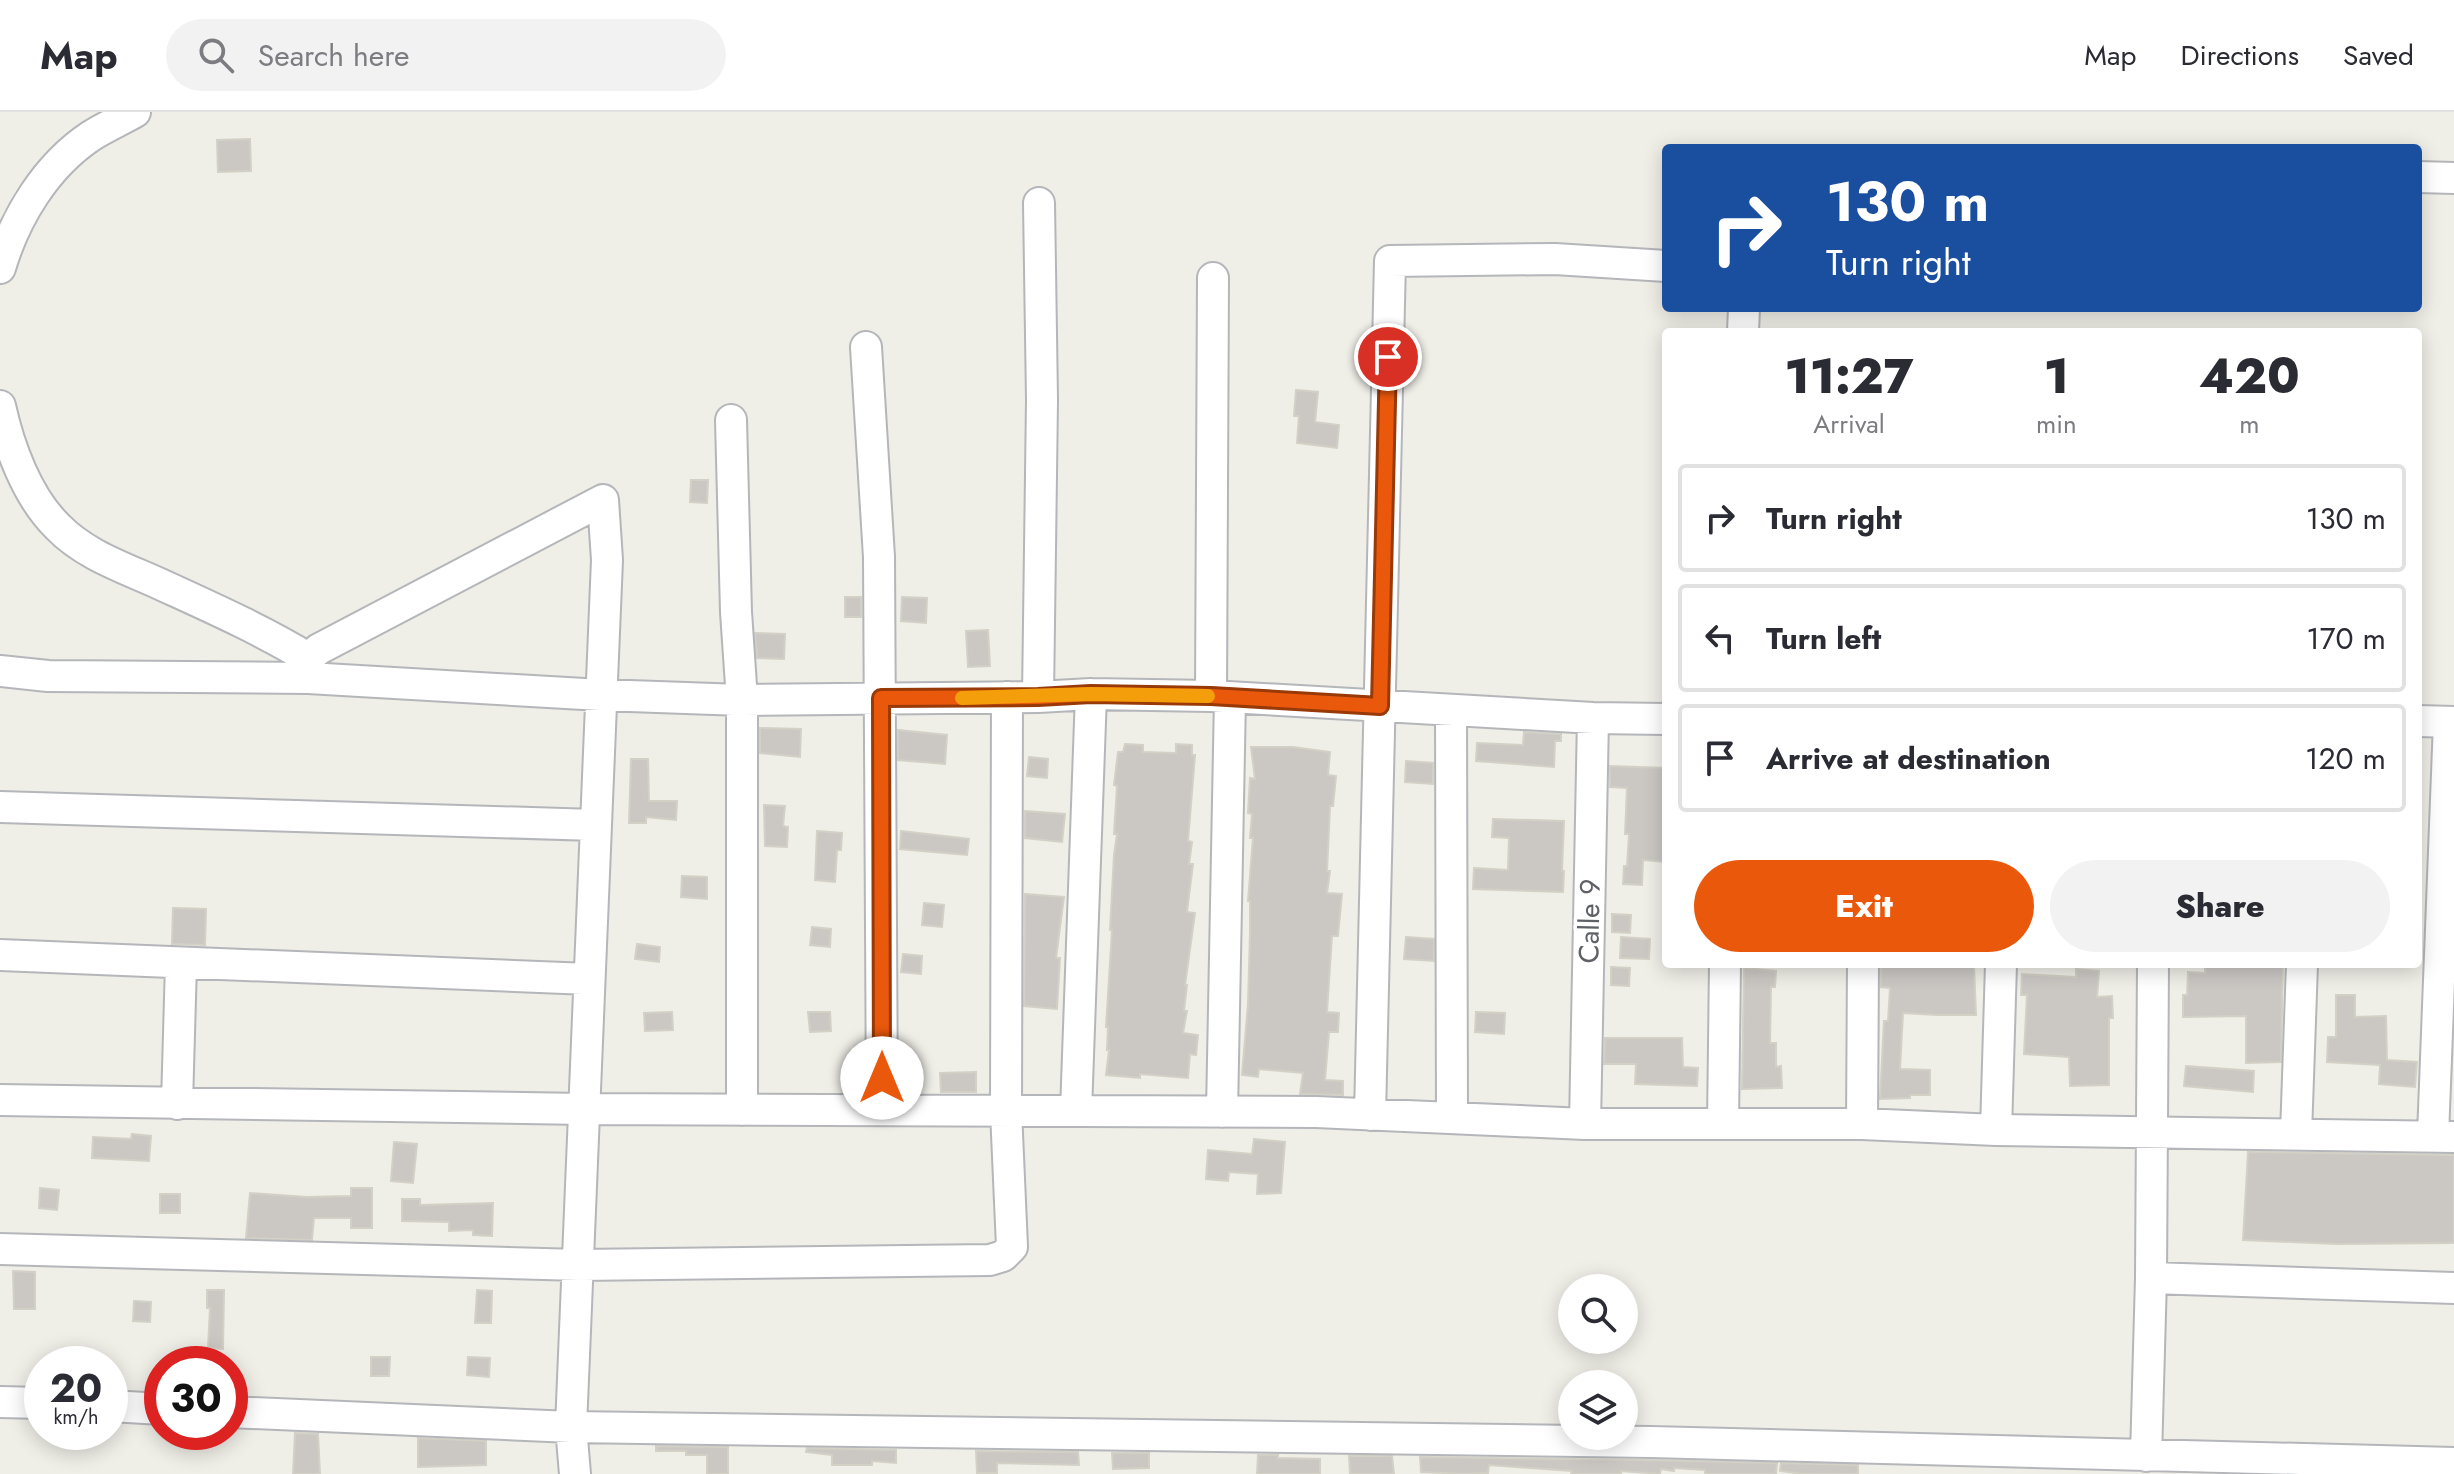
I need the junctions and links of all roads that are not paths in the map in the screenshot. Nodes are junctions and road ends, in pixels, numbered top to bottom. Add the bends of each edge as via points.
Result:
1 (135, 112) edge
2 (2422, 177) edge
3 (2454, 178) edge
4 (1039, 203) dead end
5 (1662, 266) edge
6 (0, 268) edge
7 (1213, 278) dead end
8 (866, 347) dead end
9 (0, 406) edge
10 (731, 420) dead end
11 (308, 668) junction
12 (0, 671) edge
13 (1091, 694) junction
14 (601, 695) junction
15 (1007, 697) junction
16 (1038, 697) junction
17 (1220, 697) junction
18 (881, 698) junction
19 (742, 700) junction
20 (1380, 706) junction
21 (1451, 710) junction
22 (1593, 718) junction
23 (1662, 719) edge
24 (2422, 721) edge
25 (2452, 722) edge
26 (0, 807) edge
27 (595, 825) junction
28 (0, 955) edge
29 (181, 963) junction
30 (1725, 968) edge
31 (1863, 968) edge
32 (2001, 968) edge
33 (2153, 968) edge
34 (2302, 968) edge
35 (589, 979) junction
36 (0, 1100) edge
37 (177, 1104) junction
38 (584, 1109) junction
39 (742, 1110) junction
40 (882, 1110) junction
41 (1006, 1111) junction
42 (1076, 1111) junction
43 (1222, 1112) junction
44 (1370, 1115) junction
45 (1452, 1117) junction
46 (1585, 1124) junction
47 (1723, 1124) junction
48 (1862, 1124) junction
49 (1996, 1130) junction
50 (2151, 1132) junction
51 (2296, 1134) junction
52 (2443, 1136) edge
53 (0, 1249) edge
54 (579, 1265) junction
55 (2151, 1278) junction
56 (2454, 1288) edge
57 (0, 1402) edge
58 (24, 1403) edge
59 (248, 1413) edge
60 (571, 1427) junction
61 (2146, 1456) junction
62 (2454, 1463) edge
63 (575, 1474) edge

1 - 6 street via 91,136 49,175 18,223
2 - 3 street
4 - 16 street
5 - 20 street via 1555,259 1390,261
7 - 17 street
8 - 18 street via 879,557
9 - 11 street via 31,490 69,538 264,632
10 - 19 street
11 - 12 street via 48,676
11 - 14 street
11 - 14 street via 346,635 603,500 607,560
13 - 16 street
13 - 17 street
13 - 42 street
14 - 19 street
14 - 27 street
15 - 16 street
15 - 18 street
15 - 41 street
17 - 20 street
17 - 43 street
18 - 19 street
18 - 40 street
19 - 39 street
20 - 21 street
20 - 44 street
21 - 22 street
21 - 45 street
22 - 23 street
22 - 46 street, Calle 9
24 - 25 street
25 - 52 street
26 - 27 street
27 - 35 street
28 - 29 street
29 - 35 street
29 - 37 street
30 - 47 street
31 - 48 street
32 - 49 street
33 - 50 street
34 - 51 street
35 - 38 street
36 - 37 street
37 - 38 street
38 - 39 street
38 - 54 street
39 - 40 street
40 - 41 street
41 - 42 street
41 - 54 street via 1012,1247 997,1259
42 - 43 street
43 - 44 street
44 - 45 street
45 - 46 street
46 - 47 street
47 - 48 street
48 - 49 street
49 - 50 street
50 - 51 street
50 - 55 street
51 - 52 street
53 - 54 street
54 - 60 street
55 - 56 street
55 - 61 street
57 - 58 street
59 - 60 street
60 - 61 street via 1651,1442
60 - 63 street
61 - 62 street

